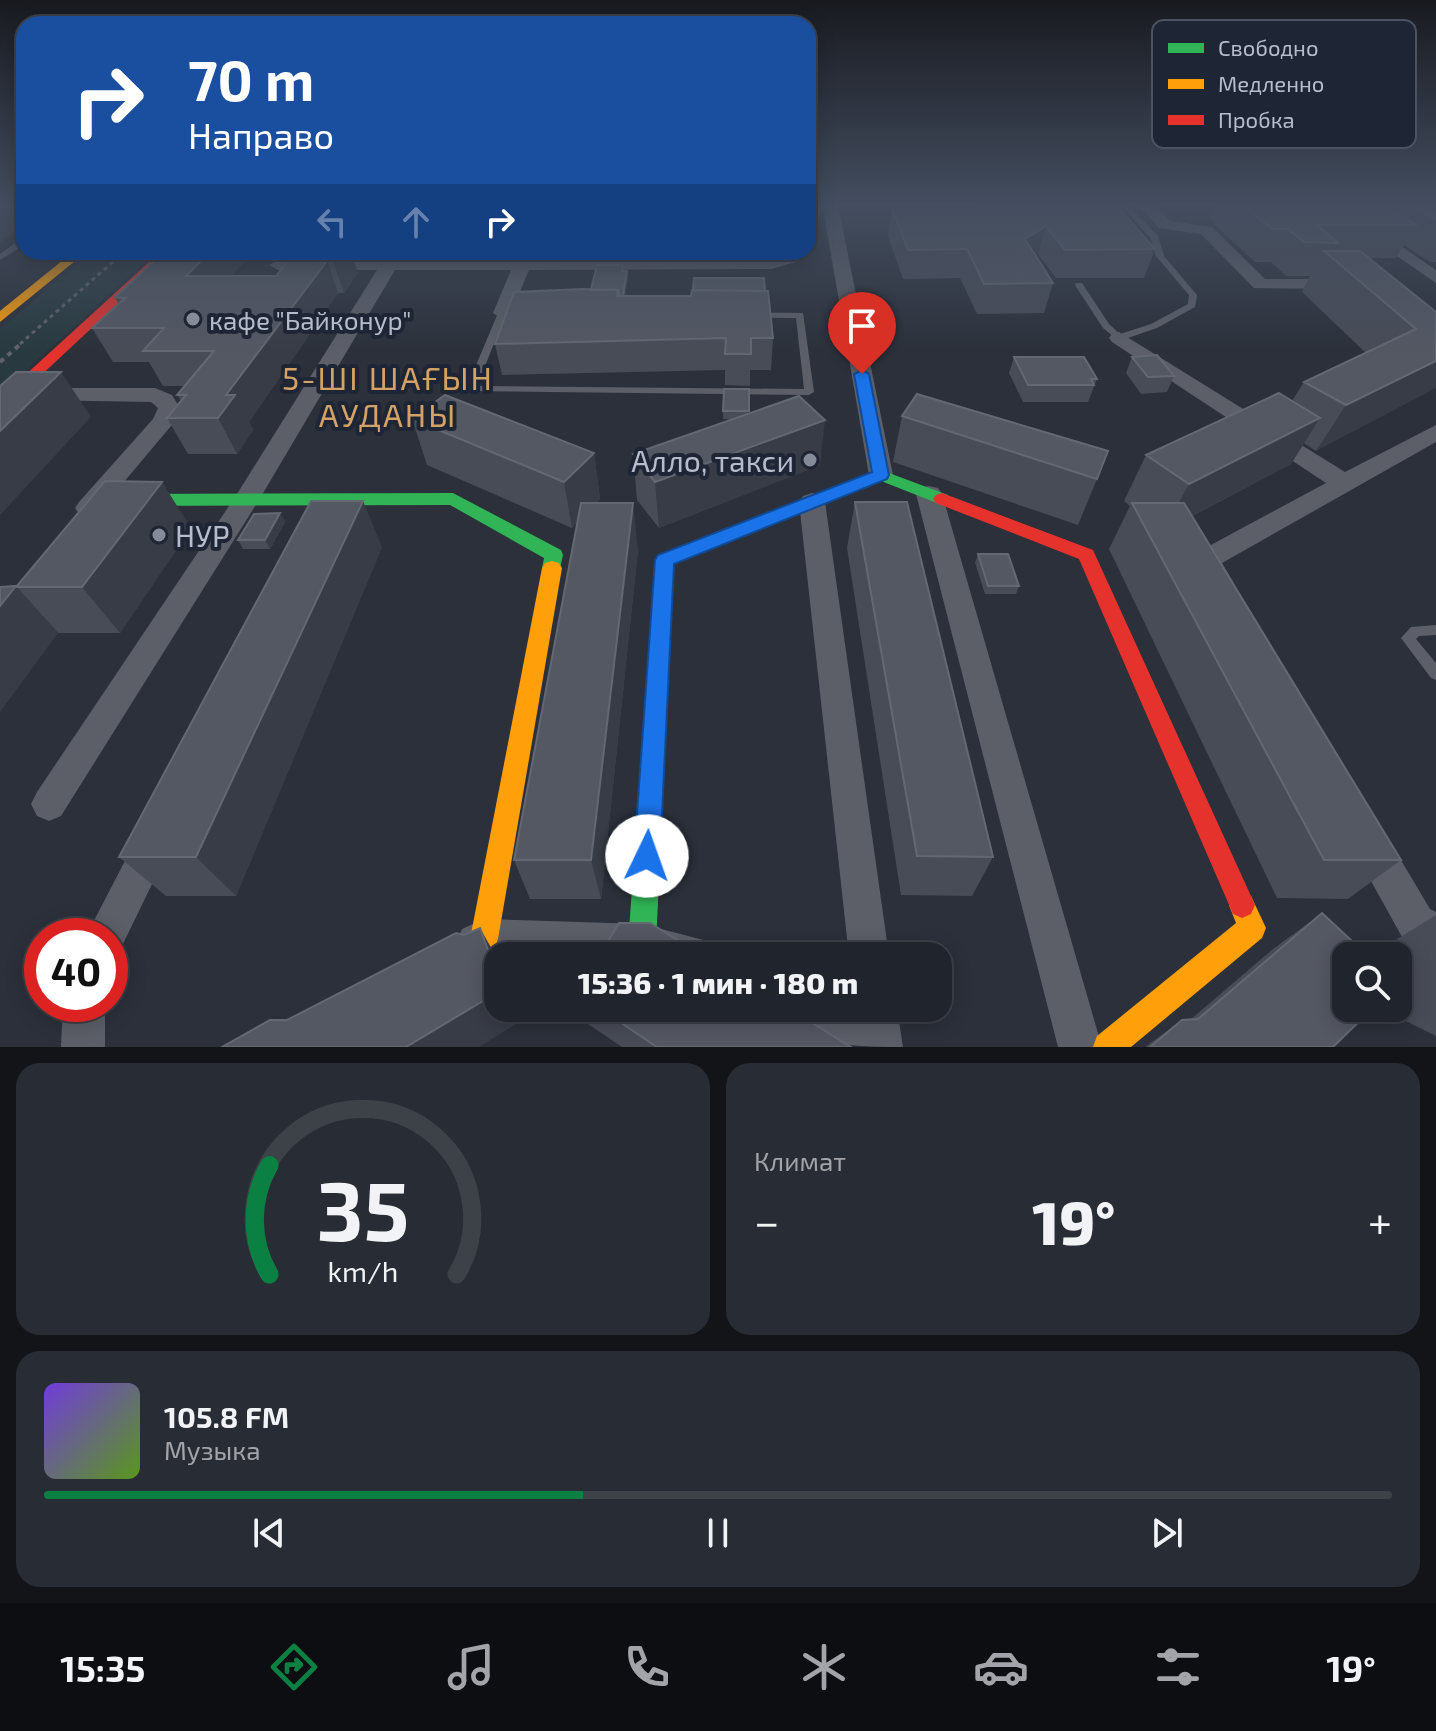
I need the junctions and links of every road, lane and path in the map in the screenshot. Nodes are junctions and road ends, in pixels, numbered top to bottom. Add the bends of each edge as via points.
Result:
1 (839, 255) edge
2 (1160, 255) edge
3 (1231, 255) edge
4 (1403, 255) edge
5 (70, 260) edge
6 (115, 260) edge
7 (158, 260) edge
8 (356, 260) edge
9 (393, 260) edge
10 (524, 260) edge
11 (693, 260) edge
12 (784, 260) edge
13 (279, 264) edge
14 (1436, 280) edge
15 (1415, 281) dead end
16 (1354, 284) edge
17 (1079, 285) dead end
18 (502, 313) junction
19 (0, 318) edge
20 (1119, 338) junction
21 (0, 362) edge
22 (6, 401) edge
23 (1436, 432) edge
24 (881, 475) junction
25 (1344, 483) junction
26 (929, 494) junction
27 (95, 500) junction
28 (246, 500) junction
29 (812, 502) junction
30 (77, 522) edge
31 (1230, 600) edge
32 (1436, 630) edge
33 (1436, 674) edge
34 (49, 804) dead end
35 (171, 809) edge
36 (1354, 815) edge
37 (115, 918) edge
38 (1436, 932) edge
39 (484, 939) junction
40 (579, 942) edge
41 (642, 942) edge
42 (867, 942) edge
43 (443, 961) edge
44 (84, 1022) edge
45 (818, 1022) edge
46 (878, 1022) edge
47 (83, 1047) edge
48 (864, 1047) edge
49 (881, 1047) edge
50 (1080, 1047) edge
51 (1108, 1047) edge

1 - 24 street
2 - 20 lane via 1193,295 1192,305
3 - 16 street via 1260,284
4 - 14 street
5 - 19 street
6 - 21 path
7 - 22 street
8 - 13 street
9 - 28 street
10 - 18 street
11 - 12 street
14 - 15 street
17 - 20 lane
18 - 18 lane via 800,315 809,392 471,389
20 - 25 street
22 - 27 street via 140,394 164,400 169,408 163,421
23 - 25 street
24 - 26 street
24 - 29 street
25 - 31 street via 1206,560
26 - 50 street
26 - 51 street via 1086,555 1252,928
27 - 28 street
27 - 30 street
28 - 34 street
28 - 39 street via 323,514 453,499 554,555
29 - 41 street via 665,560
29 - 42 street
32 - 33 lane via 1416,631 1408,638
35 - 37 street
36 - 38 street via 1416,923
39 - 40 street
39 - 43 street
44 - 47 street
45 - 48 street
46 - 49 street

